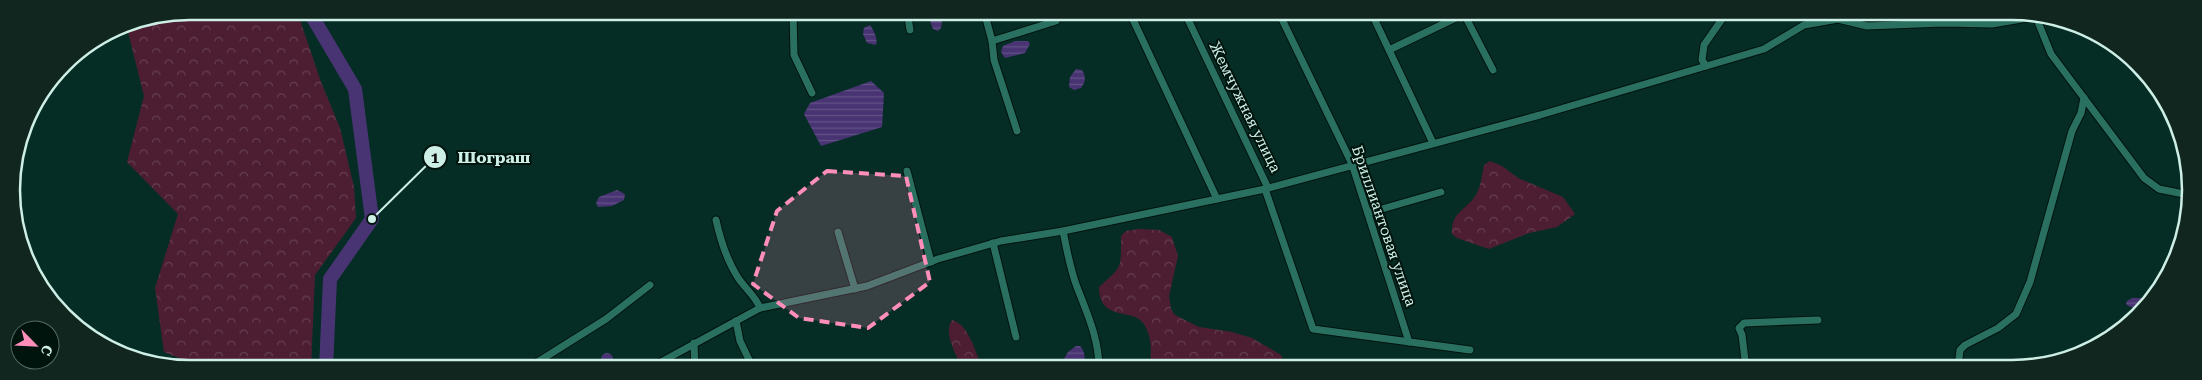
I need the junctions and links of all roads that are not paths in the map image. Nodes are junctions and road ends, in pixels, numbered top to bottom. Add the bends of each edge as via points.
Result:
1 (793, 20) edge
2 (908, 20) edge
3 (986, 20) edge
4 (1133, 20) edge
5 (1188, 20) edge
6 (1282, 20) edge
7 (1375, 20) edge
8 (1450, 20) edge
9 (1468, 20) edge
10 (1721, 20) edge
11 (1833, 20) edge
12 (1842, 20) edge
13 (1967, 20) edge
14 (2015, 20) edge
15 (1056, 21) dead end
16 (2040, 22) edge
17 (1968, 23) junction
18 (910, 30) dead end
19 (992, 41) junction
20 (1390, 50) junction
21 (1706, 66) junction
22 (1493, 70) dead end
23 (812, 93) dead end
24 (2084, 98) junction
25 (1017, 131) dead end
26 (1433, 143) junction
27 (1352, 164) junction
28 (906, 171) dead end
29 (1267, 189) junction
30 (1440, 192) dead end
31 (2182, 194) edge
32 (1217, 199) junction
33 (1368, 213) junction
34 (716, 220) dead end
35 (1063, 231) junction
36 (838, 232) dead end
37 (993, 243) junction
38 (930, 262) junction
39 (650, 285) dead end
40 (855, 289) junction
41 (760, 308) junction
42 (1818, 320) dead end
43 (736, 321) junction
44 (1016, 336) dead end
45 (1409, 342) junction
46 (694, 343) junction
47 (1470, 350) dead end
48 (541, 360) edge
49 (664, 360) edge
50 (695, 360) edge
51 (749, 360) edge
52 (1098, 360) edge
53 (1745, 360) edge
54 (1959, 360) edge

1 - 23 street via 794,55
2 - 18 street
3 - 19 street
4 - 32 street
5 - 29 street, Жемчужная улица
6 - 27 street, Бриллиантовая улица
7 - 20 street
8 - 20 street
9 - 22 street
10 - 21 street via 1704,45 1702,60
11 - 21 street via 1804,26 1764,49
12 - 17 street via 1867,26
13 - 17 street
14 - 17 street via 1992,24
15 - 19 street
16 - 24 street via 2051,54
19 - 25 street via 994,60
20 - 26 street
21 - 26 street
24 - 31 street via 2144,178 2159,189
24 - 54 street via 2030,282 2016,314 1998,328 1965,345 1960,350
26 - 27 street
27 - 29 street
27 - 33 street, Бриллиантовая улица
28 - 38 street
29 - 32 street
29 - 45 street, Жемчужная улица via 1313,329
30 - 33 street
32 - 35 street
33 - 45 street, Бриллиантовая улица
34 - 41 street via 736,275 753,294
35 - 37 street
35 - 52 street via 1071,268 1088,311
36 - 40 street
37 - 38 street
37 - 44 street
38 - 40 street
39 - 48 street via 606,319
40 - 41 street
41 - 43 street
42 - 53 street via 1744,323 1739,328
43 - 46 street
43 - 51 street via 740,341
45 - 47 street, Жемчужная улица
46 - 49 street
46 - 50 street

